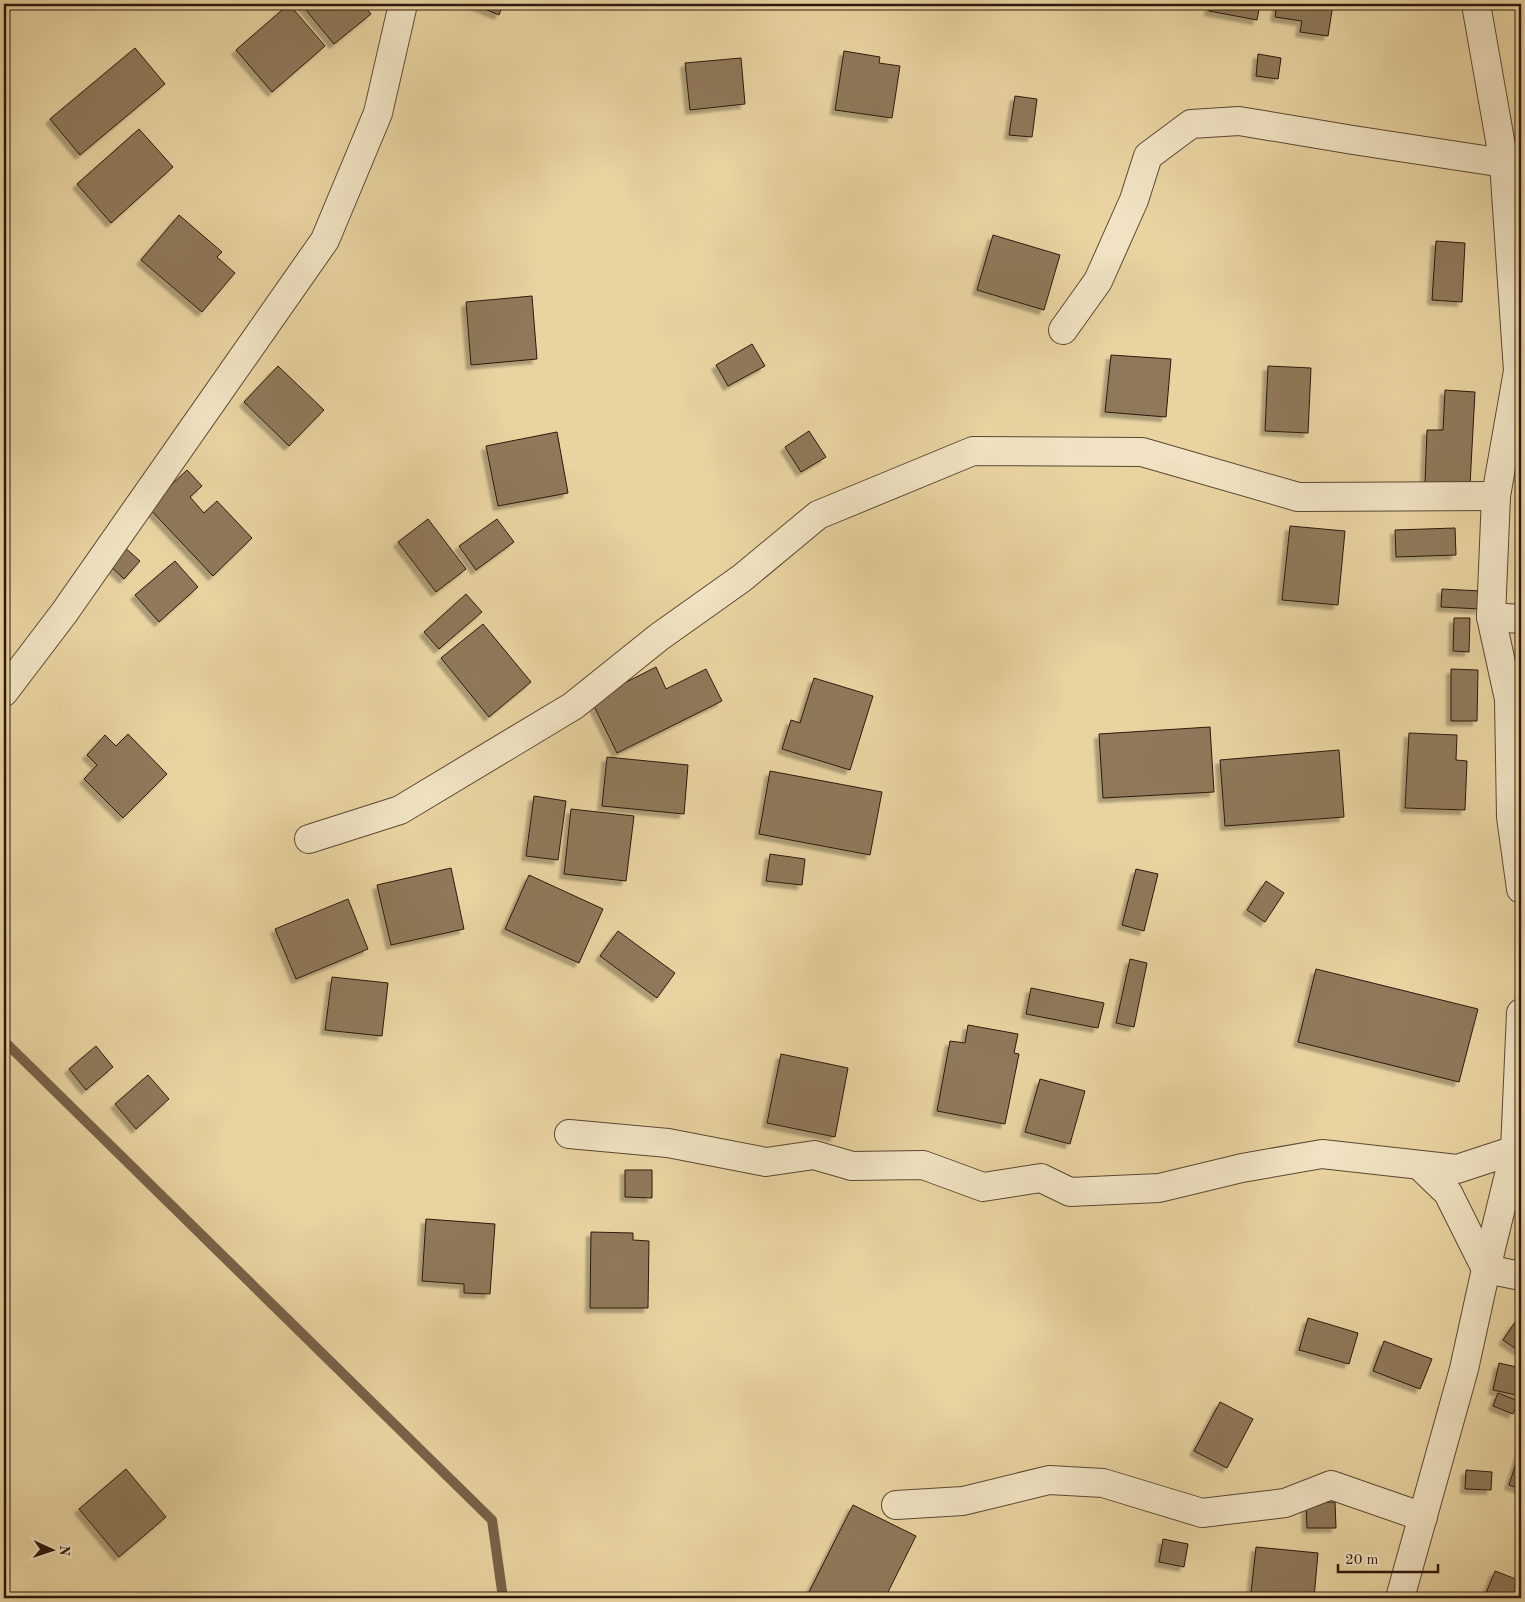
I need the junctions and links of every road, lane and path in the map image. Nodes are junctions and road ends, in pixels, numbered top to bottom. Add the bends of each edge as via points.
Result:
1 (403, 4) edge
2 (1476, 4) edge
3 (1504, 163) junction
4 (1063, 330) dead end
5 (1496, 496) junction
6 (1492, 617) junction
7 (1521, 619) edge
8 (4, 692) edge
9 (309, 839) dead end
10 (1521, 885) edge
11 (1521, 889) edge
12 (1521, 1013) edge
13 (1519, 1091) edge
14 (569, 1134) dead end
15 (1515, 1150) junction
16 (1418, 1165) junction
17 (1486, 1270) junction
18 (1521, 1276) edge
19 (896, 1505) dead end
20 (1423, 1517) junction
21 (1400, 1598) edge

1 - 8 street via 378,112 325,240 64,613
2 - 3 street
3 - 4 street via 1239,121 1191,124 1148,156 1134,200 1098,280
3 - 5 street via 1518,371
5 - 6 street
5 - 9 street via 1298,497 1142,452 973,451 818,515 742,578 660,637 574,706 400,810
6 - 7 street
6 - 10 street via 1509,699 1512,817
10 - 11 street
12 - 13 street
13 - 15 street
14 - 16 street via 668,1143 766,1162 814,1155 852,1166 923,1166 983,1187 1041,1178 1070,1192 1159,1188 1242,1168 1322,1154
15 - 16 street via 1456,1169
15 - 17 street
16 - 17 street via 1448,1193
17 - 18 street
17 - 20 street via 1464,1369
19 - 20 street via 962,1501 1049,1480 1103,1483 1202,1514 1285,1503 1331,1485
20 - 21 street

